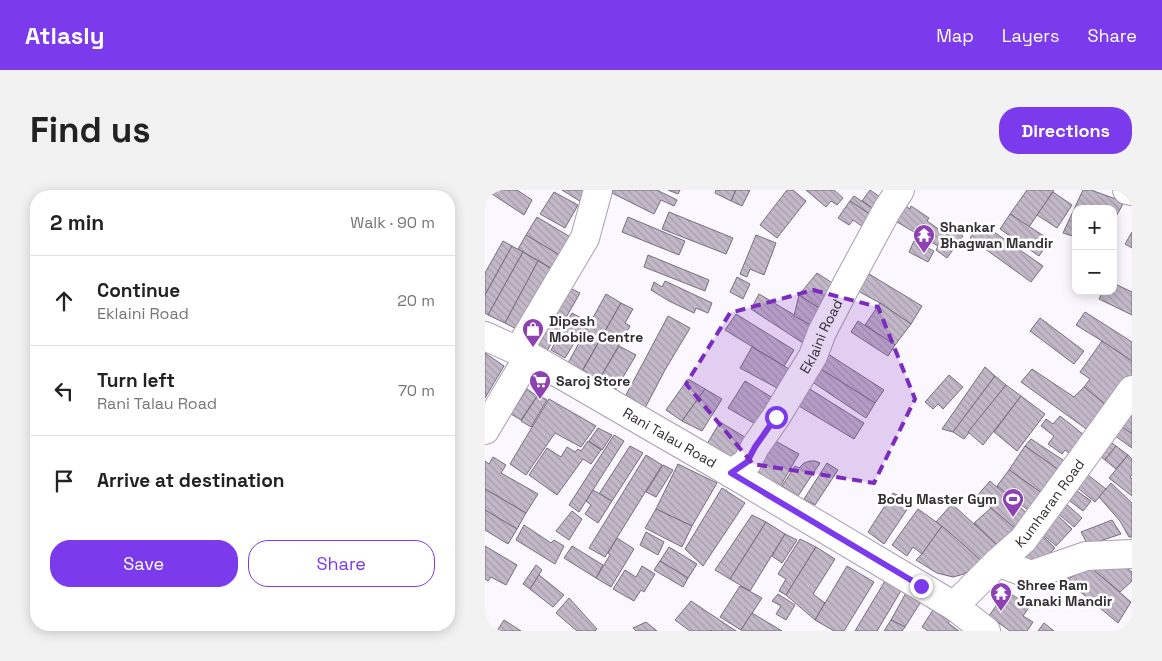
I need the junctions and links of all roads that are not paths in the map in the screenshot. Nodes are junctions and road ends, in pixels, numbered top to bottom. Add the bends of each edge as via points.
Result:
1 (599, 190) edge
2 (900, 190) edge
3 (1127, 190) edge
4 (1132, 191) edge
5 (485, 336) edge
6 (524, 354) junction
7 (1132, 390) edge
8 (485, 430) edge
9 (731, 473) junction
10 (1132, 554) edge
11 (998, 562) junction
12 (954, 606) junction
13 (985, 631) edge

1 - 6 street via 585,238
2 - 9 street, Eklaini Road via 843,291 813,356 747,462
3 - 4 street
5 - 6 street, Rani Talau Road
6 - 8 street
6 - 9 street, Rani Talau Road
7 - 11 street, Kumharan Road via 1023,540
9 - 12 street, Rani Talau Road
10 - 11 street via 1086,556 1031,575
11 - 12 street, Kumharan Road
12 - 13 street, Rani Talau Road

